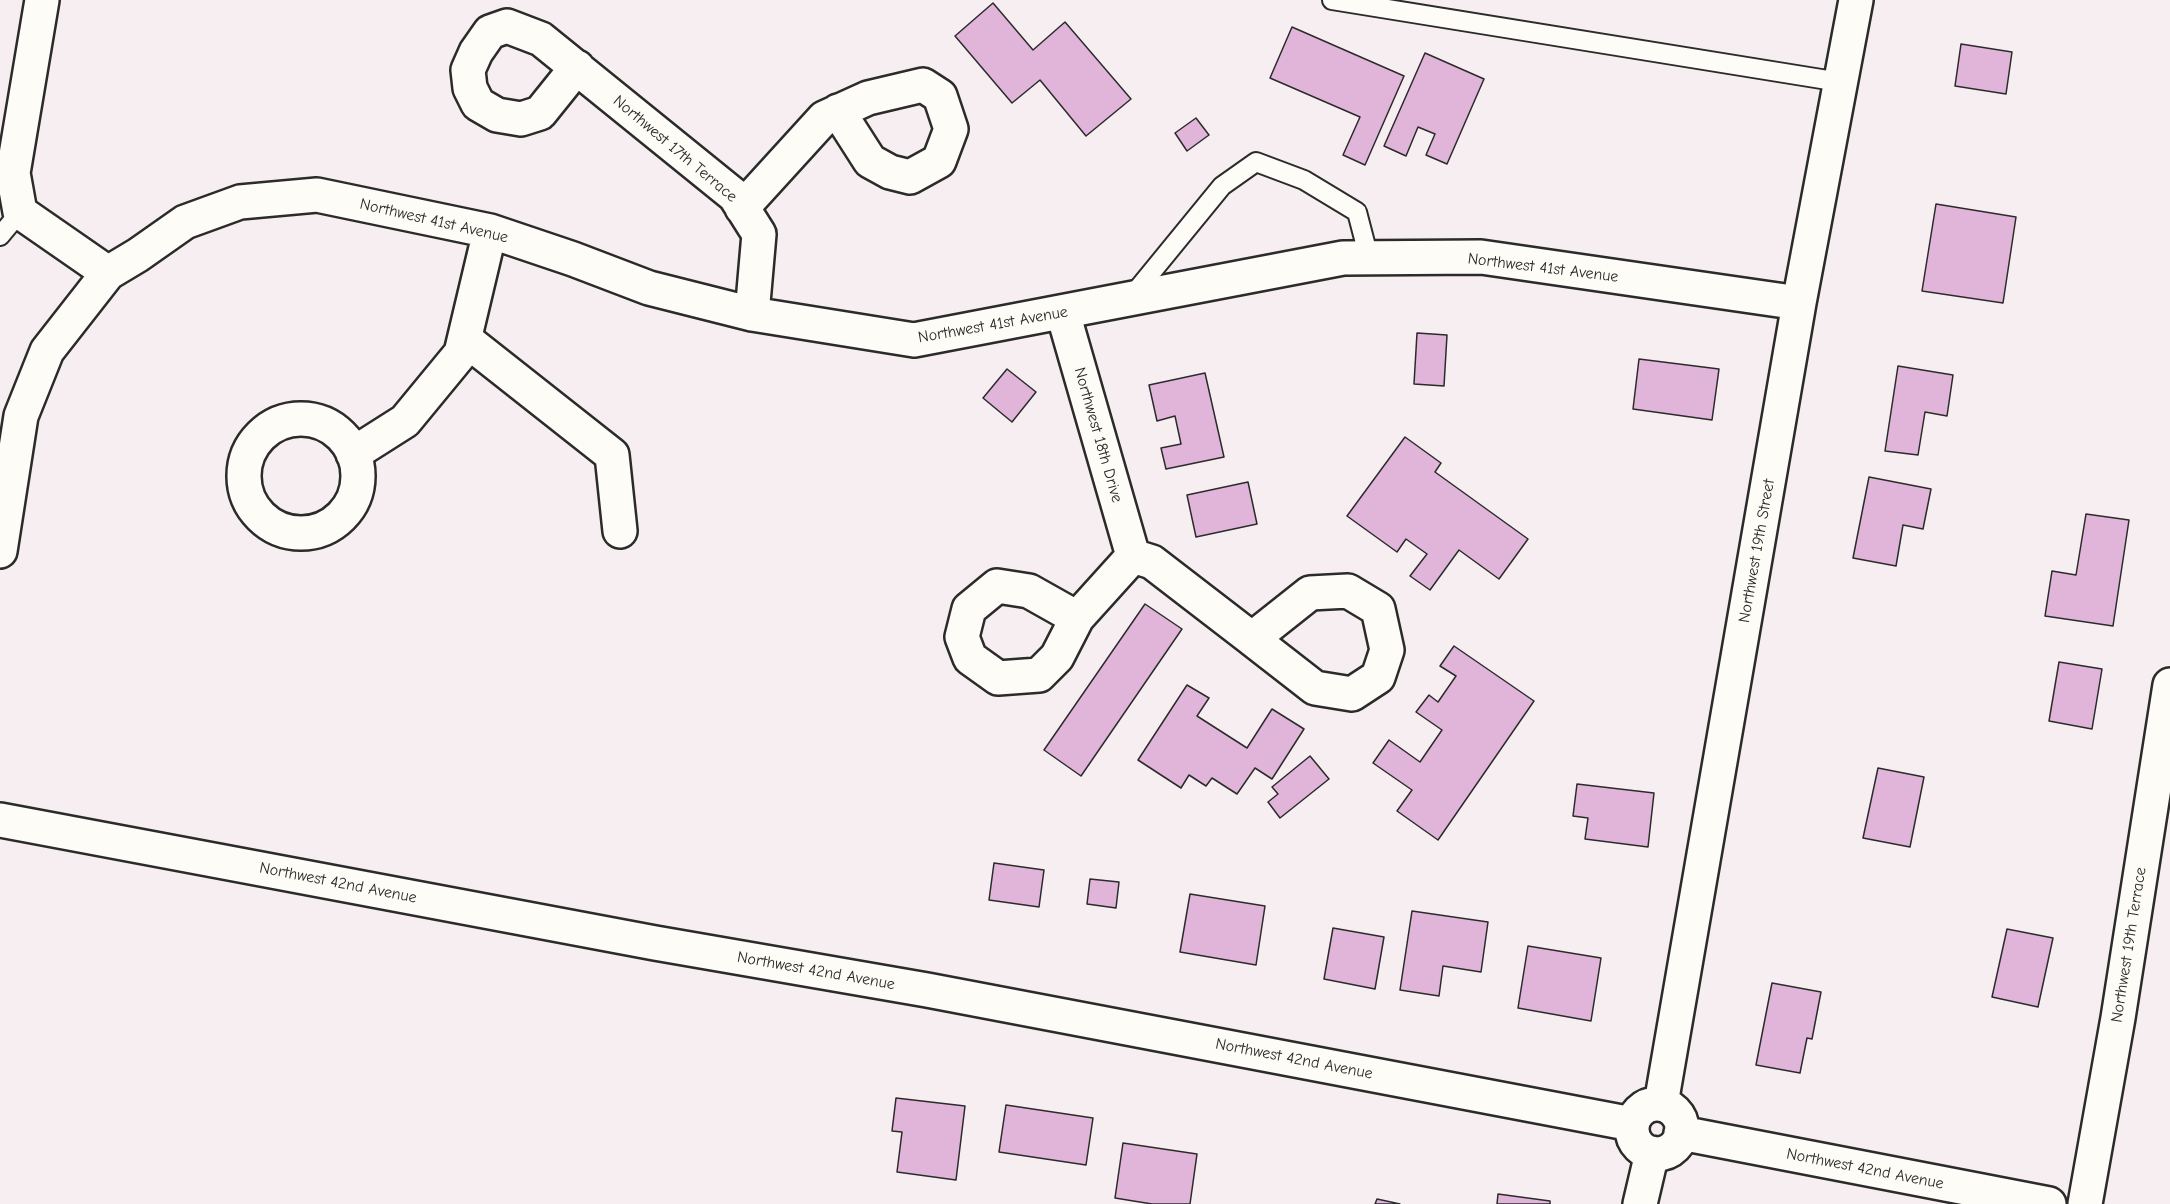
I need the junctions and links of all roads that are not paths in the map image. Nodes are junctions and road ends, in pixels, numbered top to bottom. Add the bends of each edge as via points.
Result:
1 (42, 0) edge
2 (1332, 0) edge
3 (1856, 0) edge
4 (577, 67) dead end
5 (1840, 82) junction
6 (838, 111) dead end
7 (742, 208) junction
8 (10, 224) edge
9 (490, 231) junction
10 (1369, 258) junction
11 (108, 273) junction
12 (1129, 300) junction
13 (1799, 303) junction
14 (1063, 313) junction
15 (752, 314) junction
16 (465, 339) junction
17 (353, 454) dead end
18 (620, 531) dead end
19 (0, 551) edge
20 (1134, 556) junction
21 (1077, 618) dead end
22 (1252, 639) dead end
23 (2170, 685) edge
24 (0, 820) edge
25 (1661, 1104) junction
26 (1632, 1124) junction
27 (1681, 1133) junction
28 (1652, 1153) junction
29 (1640, 1204) edge
30 (2049, 1204) edge
31 (2085, 1204) edge

1 - 8 street via 13,173
2 - 5 lane
3 - 5 street, Northwest 19th Street
4 - 7 street, Northwest 17th Terrace via 735,196
5 - 13 street, Northwest 19th Street
6 - 7 street via 824,118
7 - 15 street, Northwest 17th Terrace via 759,234
8 - 11 street
9 - 11 street, Northwest 41st Avenue via 317,195 240,202 184,222
9 - 15 street, Northwest 41st Avenue via 649,288
9 - 16 street
10 - 12 street, Northwest 41st Avenue via 1343,258
10 - 12 lane via 1357,212 1304,180 1256,162 1222,186
10 - 13 street, Northwest 41st Avenue via 1481,257
11 - 19 street via 47,351 21,416
12 - 14 street, Northwest 41st Avenue
13 - 25 street, Northwest 19th Street
14 - 15 street, Northwest 41st Avenue via 914,340
14 - 20 street, Northwest 18th Drive
16 - 17 street via 461,353 405,421
16 - 18 street via 612,455
20 - 21 street
20 - 22 street via 1152,562
23 - 31 street, Northwest 19th Terrace
24 - 26 street, Northwest 42nd Avenue via 655,943 951,994
25 - 26 street via 1642,1108
25 - 27 street via 1678,1115
26 - 28 street via 1636,1143
27 - 28 street via 1671,1150
27 - 30 street, Northwest 42nd Avenue
28 - 29 street

